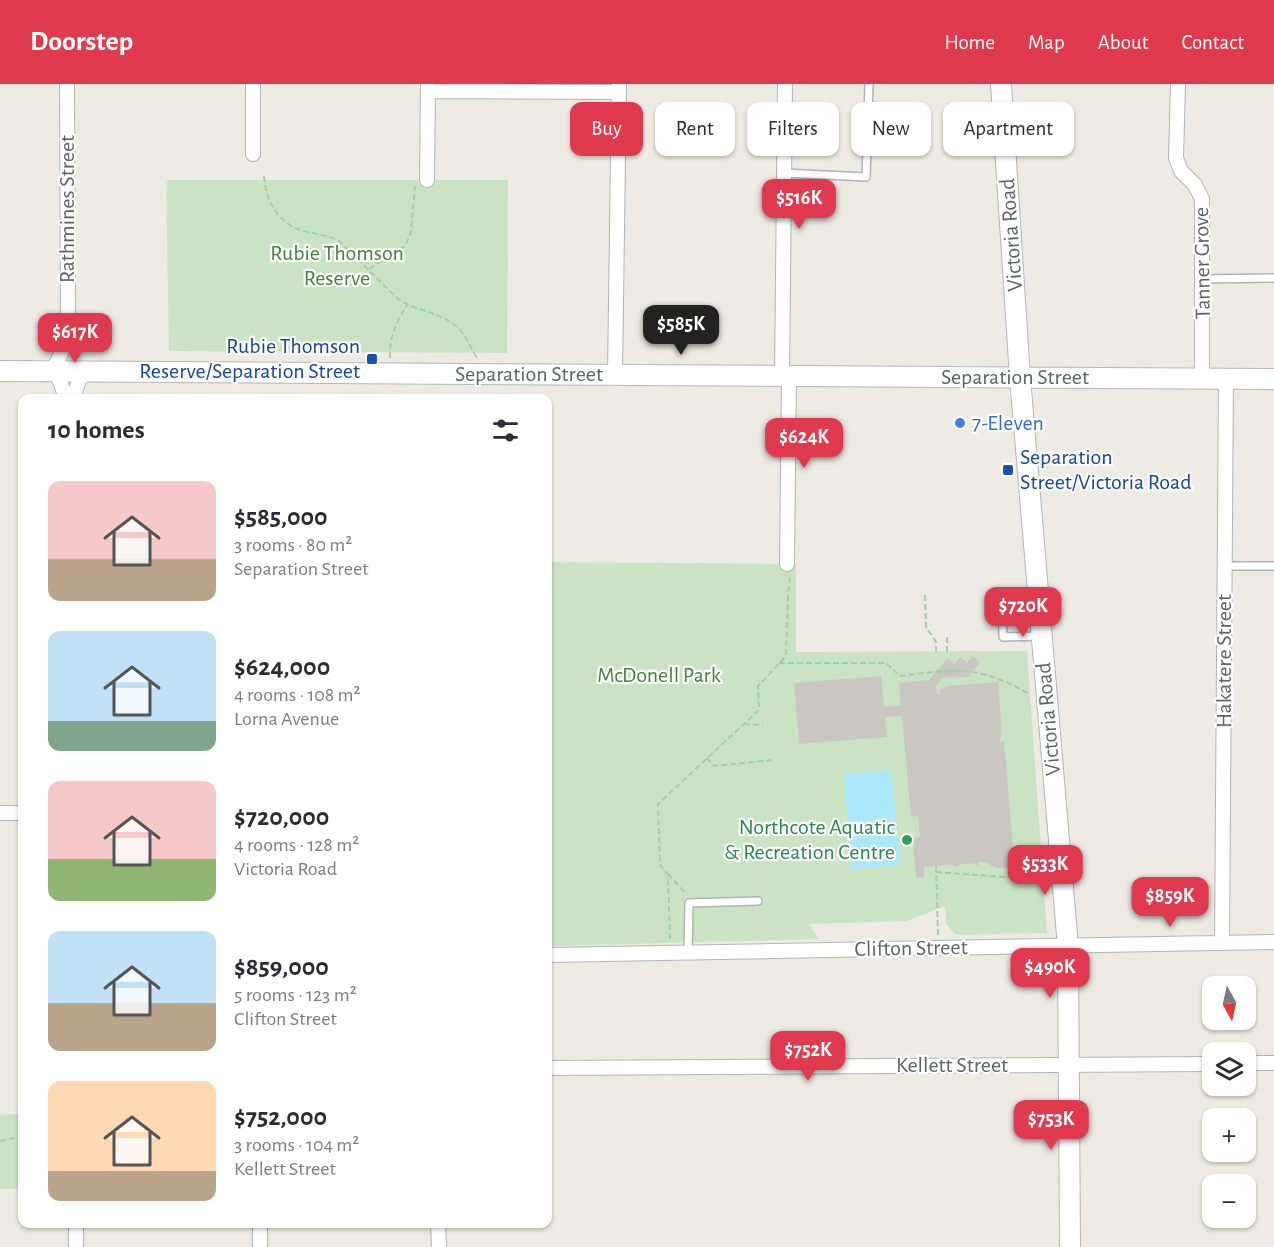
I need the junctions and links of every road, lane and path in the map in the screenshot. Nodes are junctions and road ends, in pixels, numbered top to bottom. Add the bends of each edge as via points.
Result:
1 (67, 84) edge
2 (253, 84) edge
3 (785, 84) edge
4 (869, 84) edge
5 (1000, 84) edge
6 (1178, 84) edge
7 (428, 87) edge
8 (521, 88) edge
9 (619, 88) edge
10 (254, 154) dead end
11 (783, 174) junction
12 (264, 176) dead end
13 (421, 180) joint
14 (369, 269) junction
15 (1274, 278) edge
16 (1202, 279) junction
17 (407, 305) junction
18 (390, 358) dead end
19 (479, 360) dead end
20 (53, 370) junction
21 (88, 370) junction
22 (0, 371) edge
23 (615, 375) junction
24 (785, 375) junction
25 (1020, 378) junction
26 (1202, 379) junction
27 (1226, 379) junction
28 (1274, 379) edge
29 (64, 394) edge
30 (74, 394) edge
31 (787, 564) joint
32 (1225, 566) junction
33 (1274, 566) edge
34 (1038, 594) junction
35 (925, 595) dead end
36 (1041, 636) junction
37 (947, 637) dead end
38 (936, 654) dead end
39 (947, 654) dead end
40 (779, 663) junction
41 (1028, 693) dead end
42 (744, 724) junction
43 (763, 725) dead end
44 (707, 758) junction
45 (773, 760) dead end
46 (0, 813) edge
47 (18, 813) edge
48 (936, 866) dead end
49 (936, 872) junction
50 (1044, 873) dead end
51 (668, 874) junction
52 (758, 902) dead end
53 (696, 903) junction
54 (1274, 942) edge
55 (1222, 943) junction
56 (939, 947) junction
57 (1068, 947) junction
58 (688, 952) junction
59 (671, 953) junction
60 (552, 955) edge
61 (1274, 1063) edge
62 (1202, 1064) edge
63 (1256, 1064) edge
64 (1069, 1065) junction
65 (552, 1068) edge
66 (18, 1137) edge
67 (0, 1141) edge
68 (76, 1228) edge
69 (260, 1228) edge
70 (438, 1228) edge
71 (76, 1247) edge
72 (260, 1247) edge
73 (439, 1247) edge
74 (1070, 1247) edge

1 - 20 street, Rathmines Street via 68,321 66,343
2 - 10 street
3 - 11 street
4 - 11 lane via 866,177
5 - 25 street, Victoria Road
6 - 16 street, Tanner Grove via 1176,158 1202,199
7 - 8 street
7 - 13 street
8 - 9 street
9 - 23 street
11 - 24 street
12 - 14 path via 271,203 286,224 339,241
13 - 14 path via 405,246
14 - 17 path
15 - 16 lane
16 - 26 street, Tanner Grove
17 - 18 path via 392,333
17 - 19 path via 454,324
20 - 21 street, Separation Street
20 - 22 street, Separation Street
20 - 29 street
21 - 23 street, Separation Street
21 - 30 street via 78,380
23 - 24 street, Separation Street
24 - 25 street, Separation Street
24 - 31 street
25 - 26 street, Separation Street
25 - 34 street, Victoria Road
26 - 27 street, Separation Street
27 - 28 street, Separation Street
27 - 32 street, Hakatere Street
31 - 40 path via 790,572 786,656
32 - 33 lane
32 - 55 street, Hakatere Street
34 - 36 street, Victoria Road
34 - 36 lane via 1002,594 1003,637
35 - 38 path via 926,627 936,642
36 - 57 street, Victoria Road
37 - 39 path
40 - 41 path via 886,663 900,676 972,672
40 - 42 path via 758,686 759,710
42 - 43 path
42 - 44 path
44 - 45 path via 714,766
44 - 51 path via 658,804 660,865
46 - 47 street
48 - 49 path
49 - 50 path via 1003,877
49 - 56 path
51 - 53 path
51 - 59 path
52 - 53 lane
53 - 58 lane via 689,903
54 - 55 street, Clifton Street
55 - 57 street, Clifton Street
56 - 57 street, Clifton Street
56 - 58 street, Clifton Street
57 - 64 street, Victoria Road
58 - 59 street, Clifton Street
59 - 60 street, Clifton Street
61 - 63 street
62 - 64 street, Kellett Street
64 - 65 street, Kellett Street
64 - 74 street, Victoria Road
66 - 67 path
68 - 71 street
69 - 72 street
70 - 73 street

